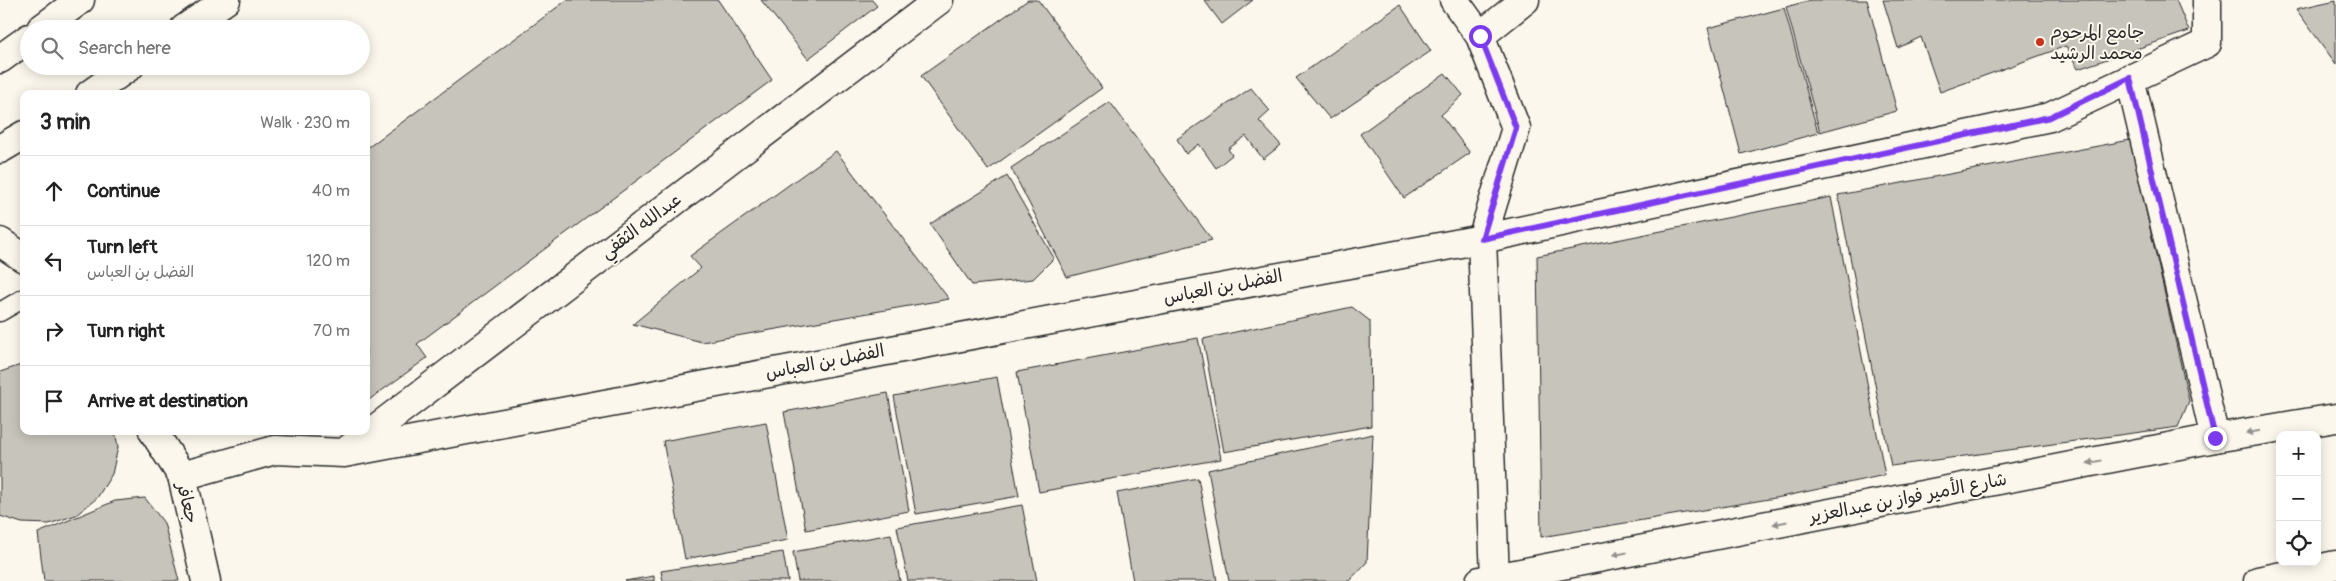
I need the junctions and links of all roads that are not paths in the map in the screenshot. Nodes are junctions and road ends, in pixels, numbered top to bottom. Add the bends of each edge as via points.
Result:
1 (80, 0) edge
2 (226, 0) edge
3 (939, 0) edge
4 (1454, 0) edge
5 (1525, 0) edge
6 (2207, 0) edge
7 (53, 20) edge
8 (197, 20) edge
9 (1480, 36) junction
10 (20, 44) edge
11 (0, 58) edge
12 (117, 75) edge
13 (2130, 78) junction
14 (96, 90) edge
15 (20, 137) edge
16 (0, 149) edge
17 (1482, 239) junction
18 (0, 242) edge
19 (20, 255) edge
20 (20, 300) edge
21 (0, 312) edge
22 (2336, 418) edge
23 (370, 433) edge
24 (156, 435) edge
25 (368, 435) edge
26 (2215, 438) junction
27 (269, 441) edge
28 (344, 453) junction
29 (182, 476) junction
30 (2336, 565) edge
31 (1488, 580) edge
32 (2269, 580) edge
33 (206, 581) edge

1 - 7 main road
2 - 8 main road
3 - 23 main road, عبدالله الثقفي
4 - 9 main road
5 - 9 main road
6 - 13 main road, الفضل بن العباس via 2207,43
9 - 17 main road via 1516,128
10 - 11 main road
12 - 14 main road
13 - 17 main road, الفضل بن العباس via 2050,117
13 - 26 main road
15 - 16 main road
17 - 28 main road, الفضل بن العباس
17 - 31 main road
18 - 19 main road
20 - 21 lane
22 -> 26 main road, شارع الأمير فواز بن عبدالعزير
24 - 29 main road, جعافر
25 - 28 main road, عبدالله الثقفي
26 -> 31 main road, شارع الأمير فواز بن عبدالعزير
27 - 28 main road, الفضل بن العباس
27 - 29 main road, الفضل بن العباس
29 - 33 main road, جعافر
30 - 32 main road

